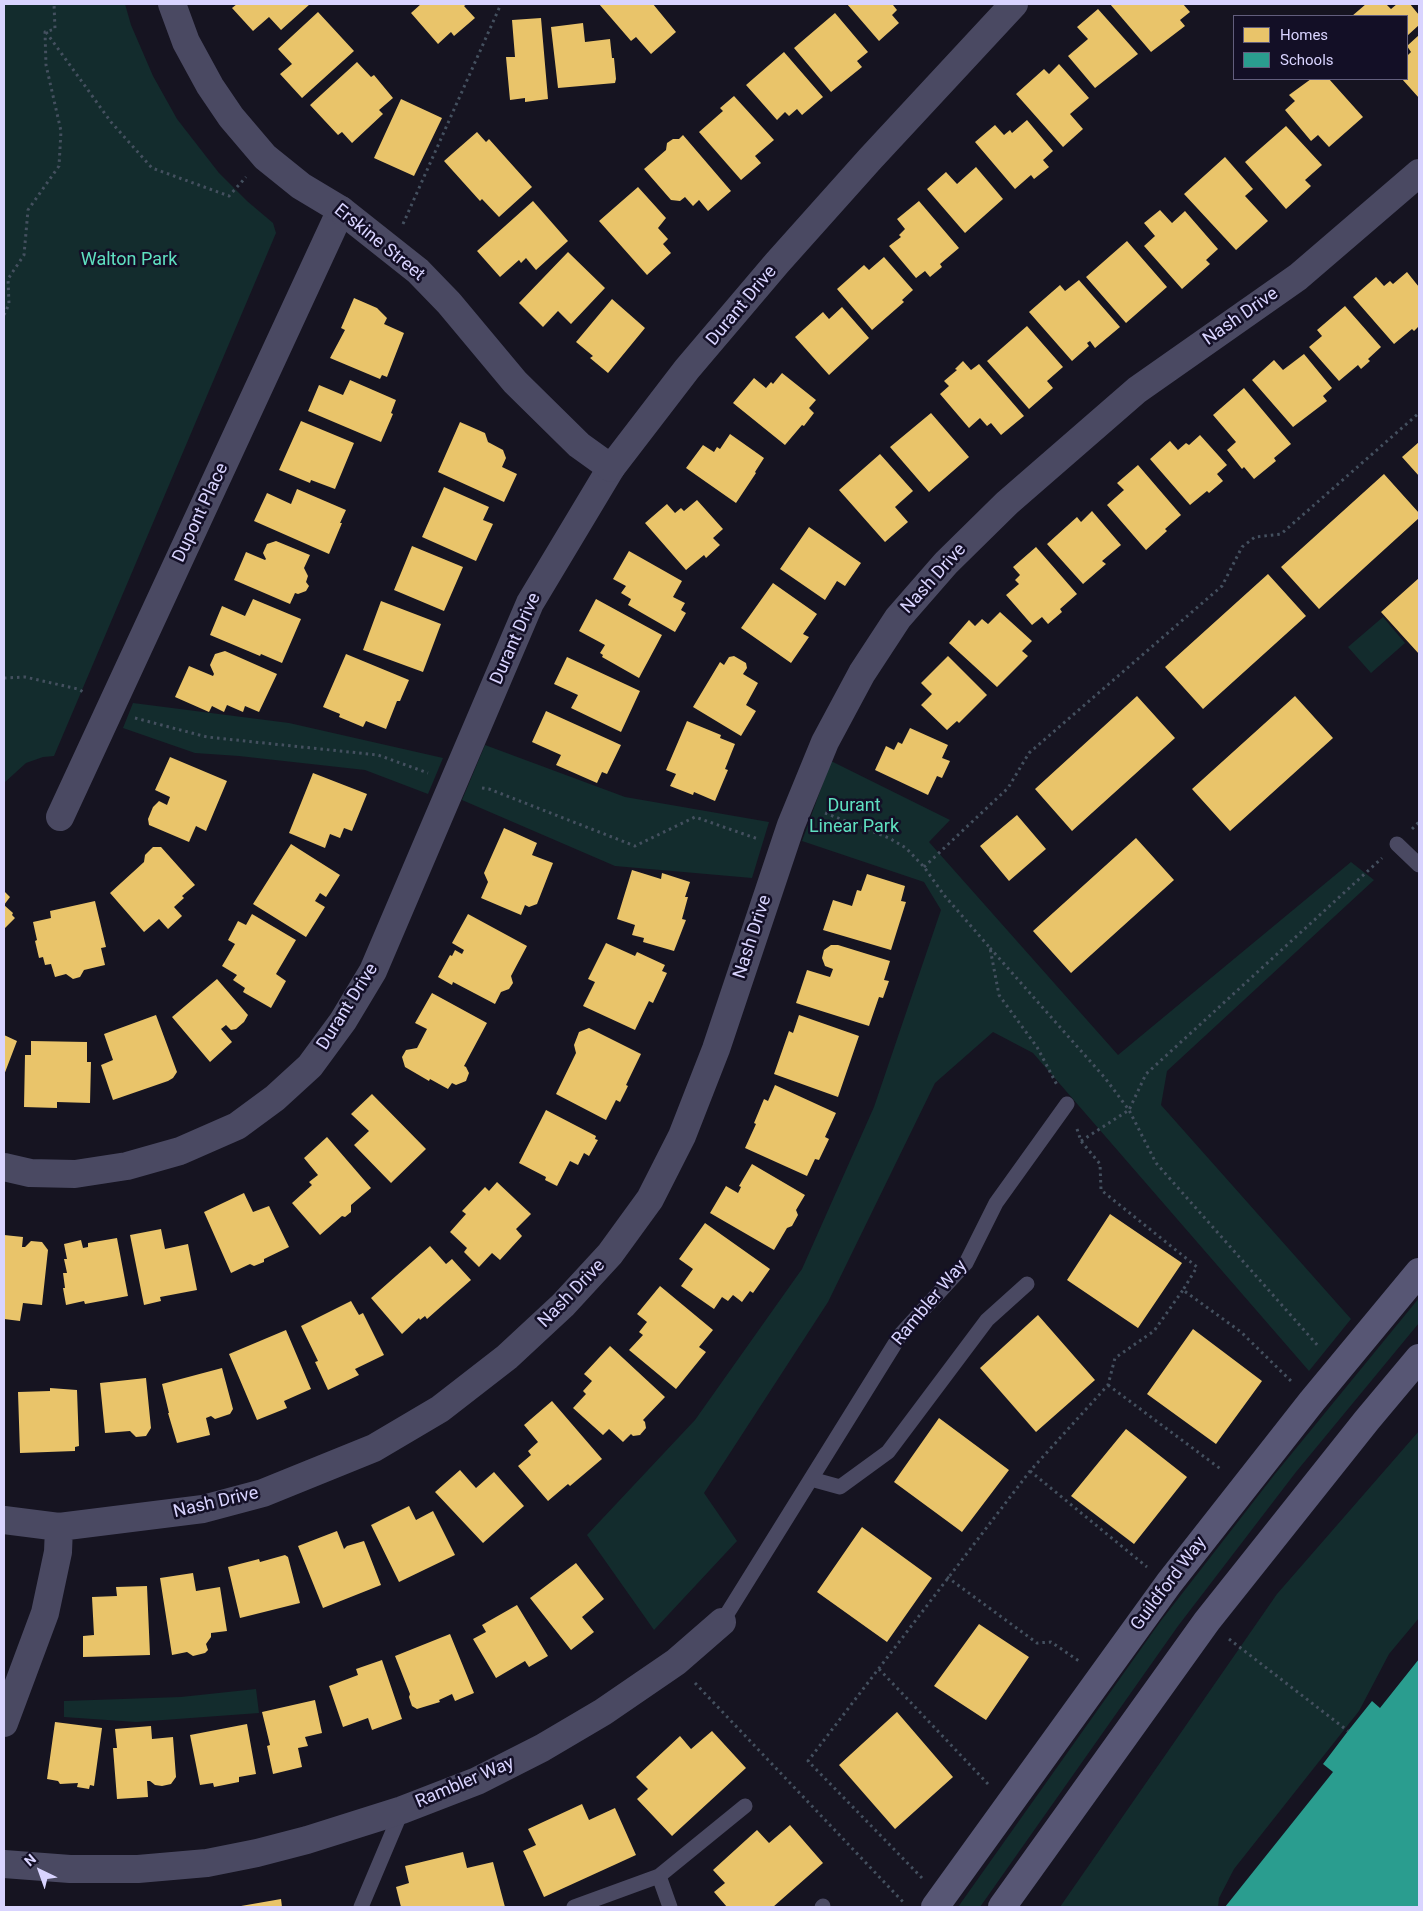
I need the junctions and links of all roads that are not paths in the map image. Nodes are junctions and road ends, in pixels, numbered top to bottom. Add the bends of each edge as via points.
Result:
1 (172, 4) edge
2 (1014, 4) edge
3 (1419, 173) edge
4 (341, 210) junction
5 (610, 468) junction
6 (60, 817) dead end
7 (1397, 844) road end
8 (1419, 865) edge
9 (1067, 1104) road end
10 (4, 1168) edge
11 (1419, 1272) edge
12 (1027, 1284) dead end
13 (1419, 1358) edge
14 (812, 1479) junction
15 (4, 1520) edge
16 (59, 1527) junction
17 (722, 1622) joint
18 (4, 1723) edge
19 (746, 1806) dead end
20 (402, 1810) junction
21 (4, 1864) edge
22 (660, 1876) junction
23 (361, 1907) edge
24 (574, 1907) edge
25 (670, 1907) edge
26 (935, 1907) edge
27 (1002, 1907) edge

1 - 4 street, Erskine Street via 186,42 231,117 265,157 300,186
2 - 5 street, Durant Drive via 777,263 687,369
3 - 16 street, Nash Drive via 1298,277 1137,390 1000,510 946,562 898,618 862,672 825,742 791,825 716,1049 682,1136 650,1199 610,1254 562,1305 508,1357 440,1409 374,1448 263,1493 203,1509
4 - 5 street, Erskine Street via 418,271 515,382 579,445
4 - 6 street, Dupont Place
5 - 10 street, Durant Drive via 530,603 373,970 343,1021 310,1066 237,1126 180,1151 127,1166 75,1174 30,1173
7 - 8 lane
9 - 14 lane, Rambler Way via 996,1203 966,1263 901,1334
11 - 26 main road, Guildford Way via 1312,1400 1169,1583
12 - 14 lane via 987,1320 888,1452 840,1487
13 - 27 main road via 1208,1621
14 - 17 lane, Rambler Way
15 - 16 street, Nash Drive
16 - 18 street via 58,1552 45,1613
17 - 20 street, Rambler Way via 676,1662 603,1712 542,1748 477,1781
19 - 22 lane
20 - 21 street, Rambler Way via 307,1840 207,1863 128,1869
20 - 23 lane
22 - 24 lane
22 - 25 lane

